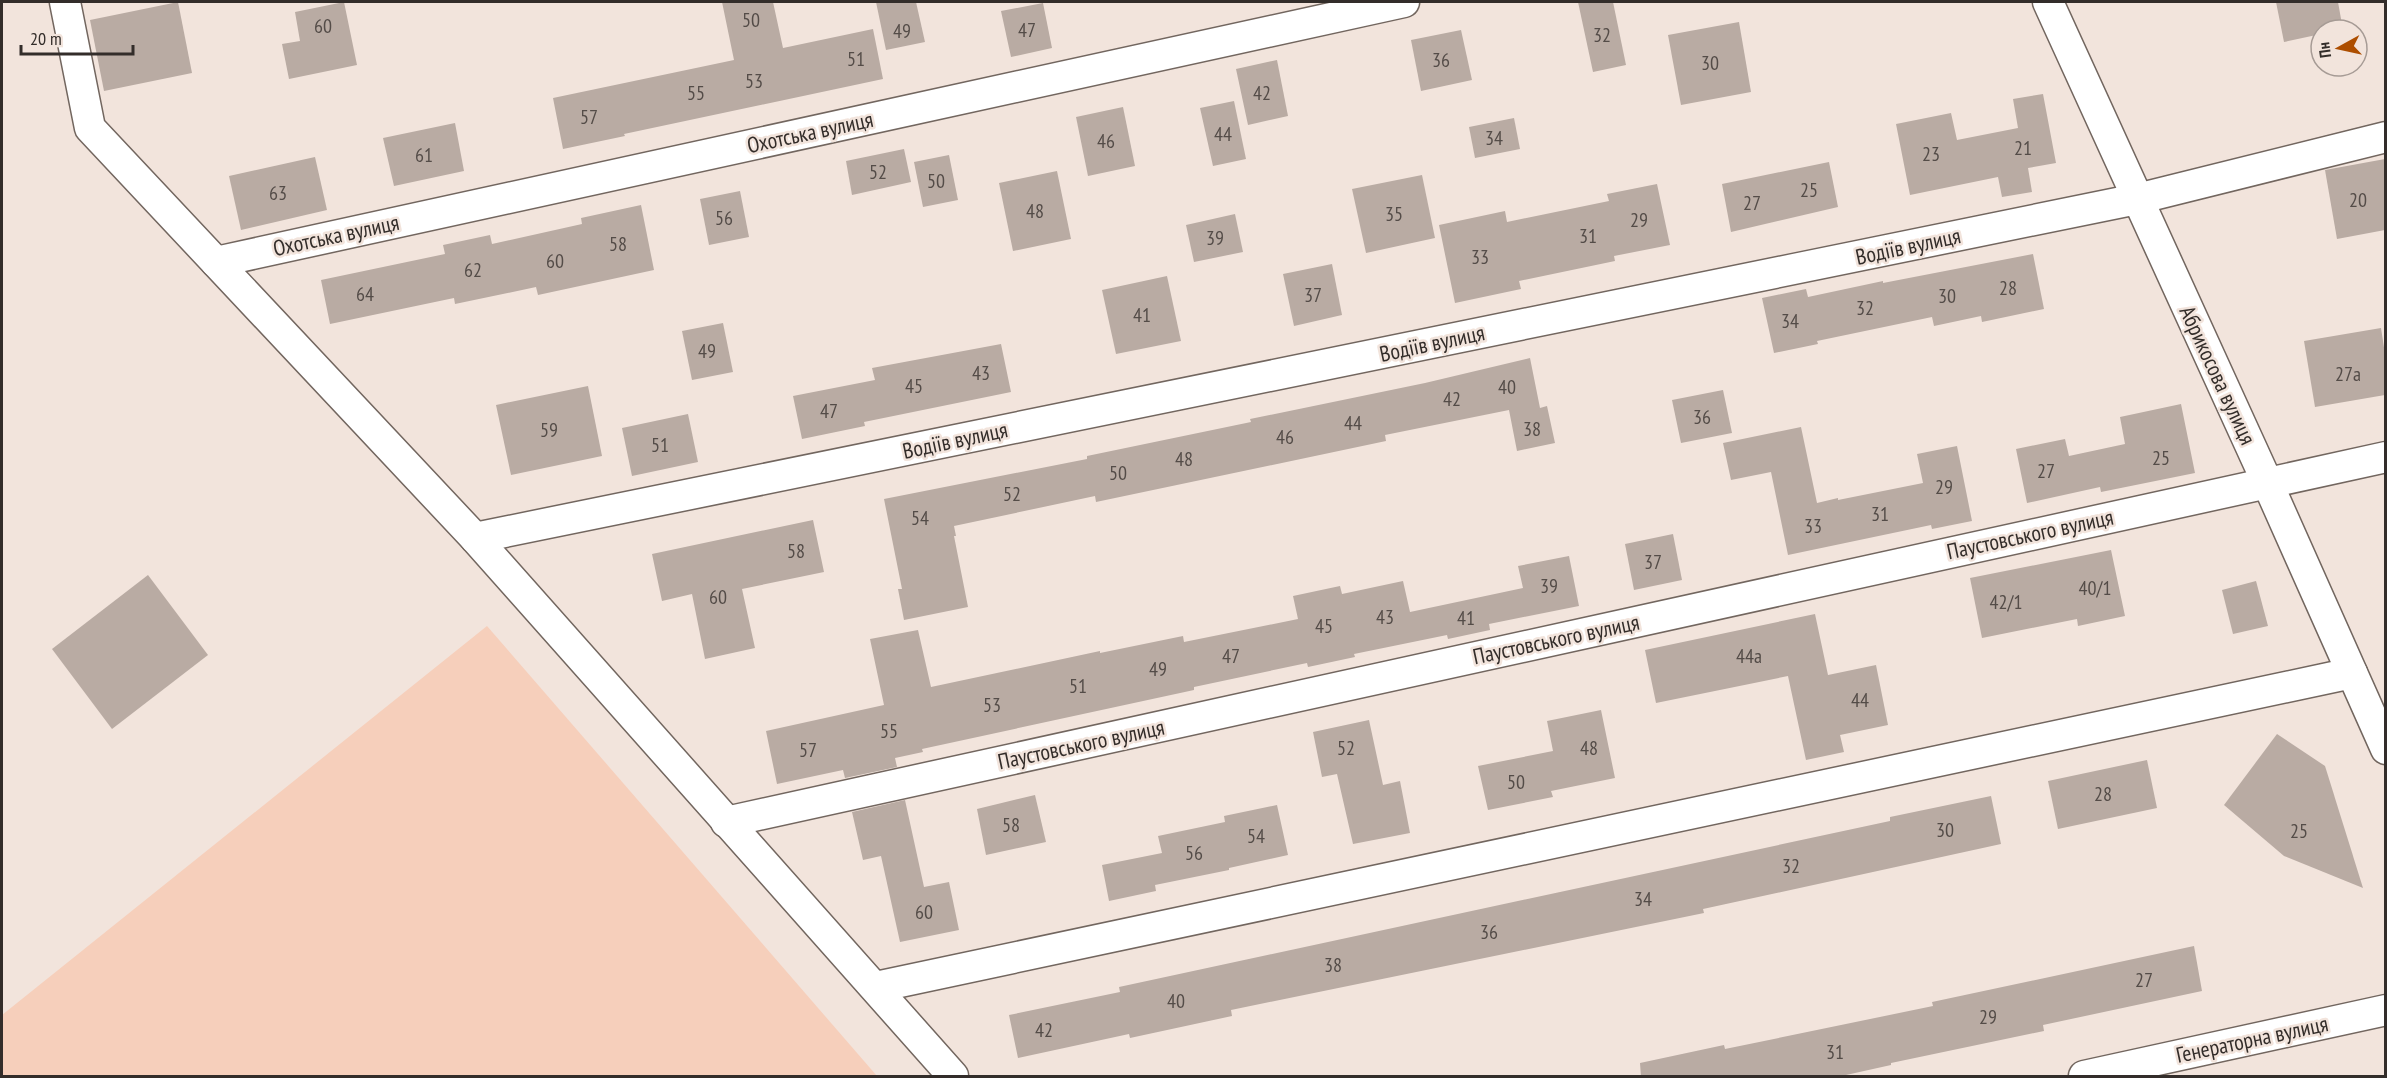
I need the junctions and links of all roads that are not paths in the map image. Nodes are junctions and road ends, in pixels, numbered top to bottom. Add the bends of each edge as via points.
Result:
1 (65, 2) edge
2 (1404, 2) edge
3 (2048, 2) edge
4 (2385, 136) edge
5 (2137, 200) junction
6 (216, 262) junction
7 (2385, 457) edge
8 (2267, 482) junction
9 (475, 538) junction
10 (2352, 672) junction
11 (2385, 749) edge
12 (726, 822) junction
13 (876, 987) junction
14 (2385, 1010) edge
15 (953, 1077) edge
16 (2084, 1077) edge

1 - 6 street via 90,128
2 - 6 street, Охотська вулиця
3 - 5 street, Абрикосова вулиця
4 - 5 street, Водіїв вулиця
5 - 8 street, Абрикосова вулиця
5 - 9 street, Водіїв вулиця
6 - 9 street
7 - 8 street, Паустовського вулиця
8 - 10 street, Абрикосова вулиця
8 - 12 street, Паустовського вулиця
9 - 12 street
10 - 11 street, Абрикосова вулиця
10 - 13 street
12 - 13 street
13 - 15 street
14 - 16 street, Генераторна вулиця

